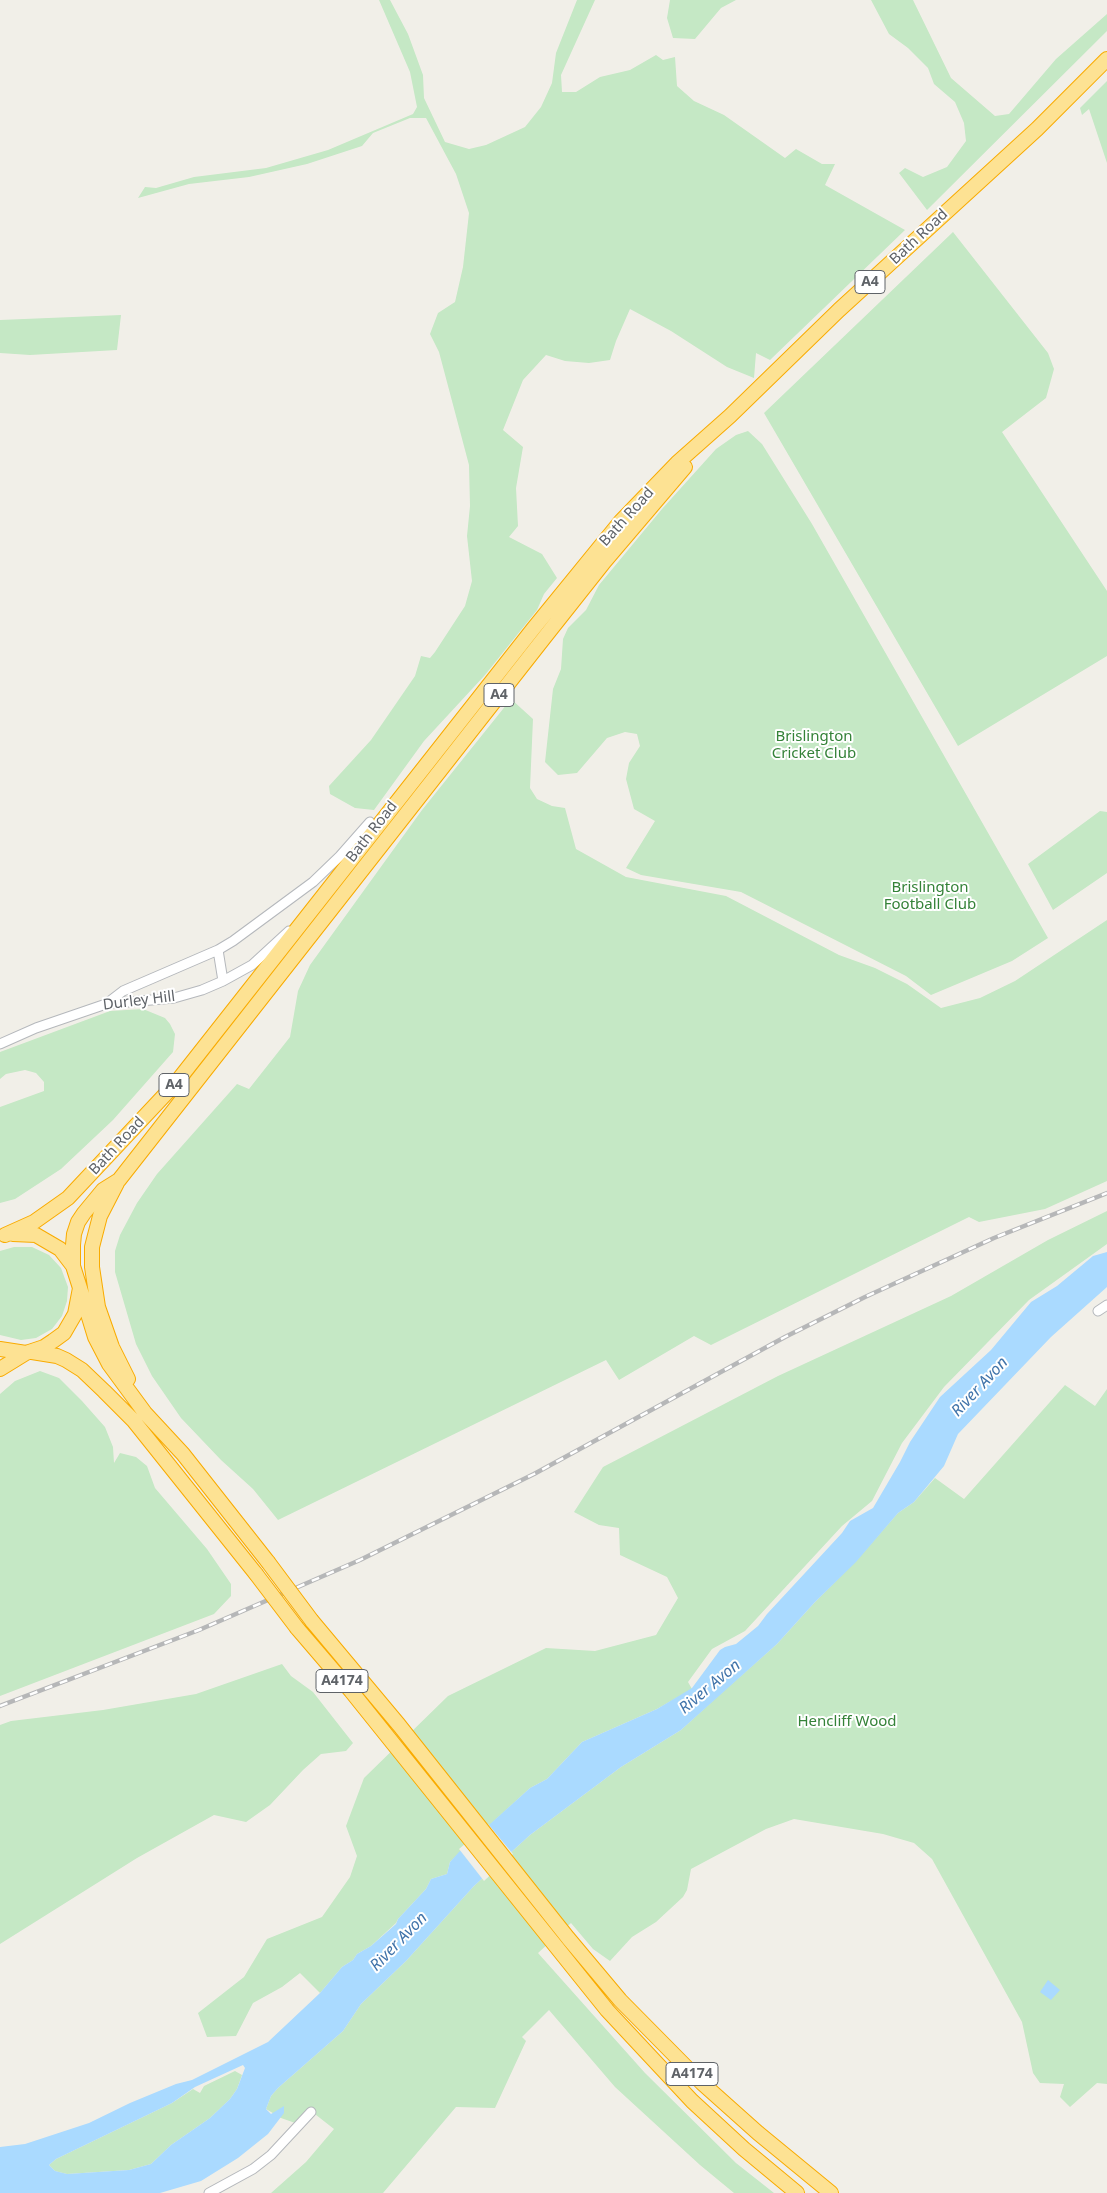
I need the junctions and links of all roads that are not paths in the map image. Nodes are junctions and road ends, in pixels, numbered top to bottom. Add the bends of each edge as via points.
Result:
1 (1107, 59) edge
2 (730, 416) junction
3 (533, 629) junction
4 (544, 638) junction
5 (370, 822) dead end
6 (314, 905) junction
7 (218, 950) junction
8 (224, 981) junction
9 (106, 1004) junction
10 (0, 1044) edge
11 (119, 1180) junction
12 (2, 1236) edge
13 (74, 1266) junction
14 (80, 1288) junction
15 (1107, 1305) edge
16 (1098, 1311) dead end
17 (0, 1349) edge
18 (29, 1352) junction
19 (0, 1369) edge
20 (174, 1446) junction
21 (311, 2112) dead end
22 (209, 2193) edge
23 (797, 2193) edge
24 (831, 2193) edge

1 - 2 highway, Bath Road / A4 via 1037,129 839,310
2 - 3 highway, Bath Road / A4 via 677,463 621,521
2 - 4 highway, Bath Road / A4 via 633,527
3 - 4 highway
3 - 6 highway, Bath Road / A4
4 - 11 highway, Bath Road / A4
5 - 7 street via 313,882
6 - 8 street, Durley Hill via 252,965
6 - 12 highway, Bath Road / A4 via 178,1080 87,1179 52,1211
7 - 8 street
7 - 9 street via 122,991
8 - 9 street, Durley Hill via 174,998
9 - 10 street, Durley Hill
11 - 13 highway, Bath Road / A4 via 103,1190 78,1222 72,1245
11 - 20 highway via 100,1216 92,1247 98,1307 124,1372
12 - 13 highway via 27,1234 46,1239 60,1248
13 - 14 highway
14 - 18 highway via 76,1314 70,1325 53,1342
14 - 20 highway, A4174 via 105,1358 132,1397
15 - 16 street
17 - 18 highway
18 - 19 highway
18 - 23 highway, A4174, bridge via 57,1356 82,1370 133,1420 297,1628 613,2017 692,2101
20 - 24 highway, A4174, bridge via 620,2000 702,2083
21 - 22 street via 271,2155 253,2169

